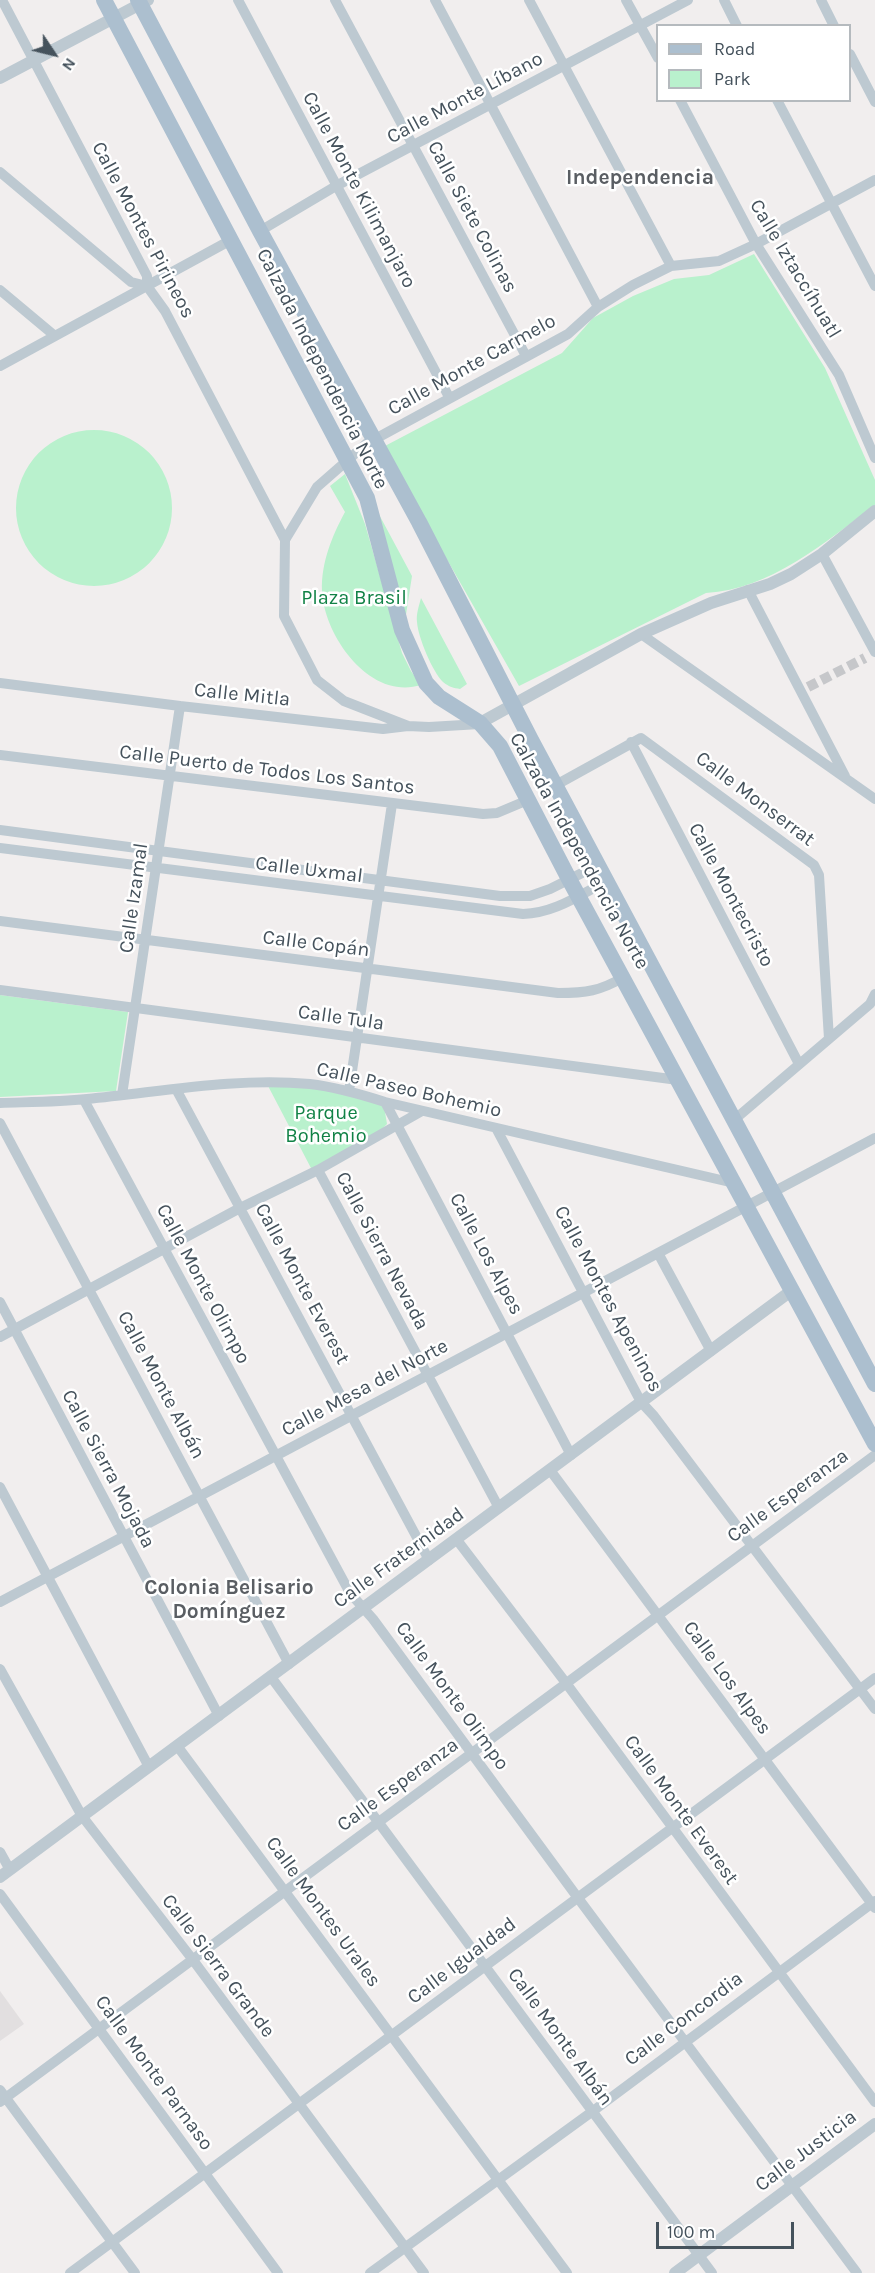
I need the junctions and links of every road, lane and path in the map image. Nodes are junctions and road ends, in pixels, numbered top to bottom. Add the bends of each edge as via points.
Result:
1 (2, 0) edge
2 (104, 0) edge
3 (238, 0) edge
4 (336, 0) edge
5 (435, 0) edge
6 (529, 0) edge
7 (626, 0) edge
8 (688, 0) edge
9 (724, 0) edge
10 (821, 0) edge
11 (142, 1) edge
12 (114, 19) junction
13 (736, 24) edge
14 (833, 24) edge
15 (640, 26) junction
16 (656, 56) edge
17 (851, 58) edge
18 (34, 59) junction
19 (564, 66) junction
20 (0, 78) edge
21 (681, 102) edge
22 (778, 102) edge
23 (875, 102) edge
24 (492, 104) junction
25 (413, 146) junction
26 (0, 172) edge
27 (875, 180) edge
28 (336, 186) junction
29 (832, 204) junction
30 (260, 231) junction
31 (231, 240) junction
32 (756, 244) junction
33 (671, 266) junction
34 (147, 286) junction
35 (875, 286) edge
36 (0, 290) edge
37 (598, 307) junction
38 (55, 336) junction
39 (526, 356) junction
40 (0, 366) edge
41 (449, 397) junction
42 (373, 440) junction
43 (875, 458) edge
44 (347, 460) junction
45 (875, 511) edge
46 (285, 540) junction
47 (822, 554) junction
48 (748, 590) junction
49 (641, 634) junction
50 (872, 654) edge
51 (0, 683) edge
52 (513, 705) junction
53 (180, 706) junction
54 (480, 723) junction
55 (408, 726) junction
56 (631, 742) junction
57 (0, 755) edge
58 (170, 776) junction
59 (848, 780) junction
60 (556, 785) junction
61 (875, 799) edge
62 (528, 800) junction
63 (392, 804) junction
64 (0, 830) edge
65 (0, 848) edge
66 (159, 850) junction
67 (598, 865) junction
68 (156, 868) junction
69 (380, 879) junction
70 (569, 879) junction
71 (607, 881) junction
72 (378, 897) junction
73 (580, 897) junction
74 (0, 921) edge
75 (146, 940) junction
76 (367, 968) junction
77 (624, 977) junction
78 (0, 990) edge
79 (875, 994) edge
80 (136, 1009) junction
81 (356, 1038) junction
82 (829, 1039) junction
83 (799, 1064) junction
84 (678, 1080) junction
85 (176, 1089) junction
86 (349, 1091) junction
87 (122, 1095) junction
88 (84, 1100) junction
89 (385, 1102) junction
90 (0, 1103) edge
91 (422, 1111) junction
92 (734, 1120) junction
93 (0, 1123) edge
94 (397, 1124) junction
95 (496, 1128) junction
96 (875, 1138) edge
97 (318, 1170) junction
98 (734, 1183) junction
99 (772, 1192) junction
100 (747, 1206) junction
101 (240, 1208) junction
102 (164, 1249) junction
103 (658, 1253) junction
104 (89, 1289) junction
105 (791, 1291) junction
106 (582, 1293) junction
107 (0, 1302) edge
108 (14, 1329) junction
109 (507, 1332) junction
110 (0, 1337) edge
111 (711, 1351) junction
112 (428, 1376) junction
113 (875, 1384) edge
114 (640, 1402) junction
115 (352, 1416) junction
116 (875, 1444) edge
117 (571, 1455) junction
118 (875, 1455) edge
119 (275, 1456) junction
120 (550, 1470) junction
121 (0, 1487) edge
122 (200, 1496) junction
123 (499, 1508) junction
124 (124, 1536) junction
125 (457, 1540) junction
126 (751, 1545) junction
127 (429, 1560) junction
128 (48, 1577) junction
129 (0, 1602) edge
130 (363, 1608) junction
131 (658, 1615) junction
132 (289, 1664) junction
133 (0, 1669) edge
134 (271, 1677) junction
135 (875, 1678) edge
136 (566, 1683) junction
137 (860, 1689) junction
138 (875, 1709) edge
139 (219, 1716) junction
140 (178, 1747) junction
141 (472, 1753) junction
142 (765, 1760) junction
143 (149, 1767) junction
144 (82, 1816) junction
145 (379, 1822) junction
146 (671, 1828) junction
147 (0, 1852) edge
148 (5, 1874) edge
149 (285, 1891) junction
150 (0, 1894) edge
151 (578, 1898) junction
152 (874, 1904) edge
153 (193, 1960) junction
154 (485, 1966) junction
155 (777, 1972) junction
156 (99, 2029) junction
157 (392, 2036) junction
158 (685, 2042) junction
159 (2, 2097) edge
160 (875, 2102) edge
161 (299, 2105) junction
162 (593, 2111) junction
163 (875, 2124) edge
164 (205, 2174) junction
165 (499, 2180) junction
166 (792, 2186) junction
167 (112, 2242) junction
168 (405, 2247) junction
169 (699, 2255) junction
170 (70, 2273) edge
171 (135, 2273) edge
172 (278, 2273) edge
173 (370, 2273) edge
174 (424, 2273) edge
175 (567, 2273) edge
176 (675, 2273) edge
177 (712, 2273) edge
178 (857, 2273) edge

1 - 18 street, Calle Montes Pirineos
2 - 12 main road, Calzada Independencia Norte
3 - 28 street, Calle Monte Kilimanjaro
4 - 25 street, Calle Siete Colinas
5 - 24 street
6 - 19 street
7 - 15 street
8 - 15 street, Calle Monte Líbano
9 - 13 street
10 - 14 street
11 - 12 street
11 - 30 main road, Calzada Independencia Norte
12 - 18 street
12 - 31 main road, Calzada Independencia Norte
15 - 16 street
15 - 19 street, Calle Monte Líbano
17 - 23 street
18 - 20 street
18 - 34 street, Calle Montes Pirineos via 147,276
19 - 24 street, Calle Monte Líbano
19 - 33 street
21 - 32 street, Calle Iztaccíhuatl
22 - 29 street
24 - 25 street, Calle Monte Líbano
24 - 37 street
25 - 28 street, Calle Monte Líbano
25 - 39 street, Calle Siete Colinas
26 - 34 street via 131,282
27 - 29 street, Calle Monte Carmelo
28 - 30 street, Calle Monte Líbano
28 - 41 street, Calle Monte Kilimanjaro
29 - 32 street, Calle Monte Carmelo
29 - 35 street
30 - 42 main road, Calzada Independencia Norte
31 - 34 street
31 - 44 main road, Calzada Independencia Norte
32 - 33 street, Calle Monte Carmelo via 719,261
32 - 43 street, Calle Iztaccíhuatl via 839,375
33 - 37 street, Calle Monte Carmelo
34 - 38 street
34 - 46 street, Calle Montes Pirineos via 165,311
36 - 38 street
37 - 39 street, Calle Monte Carmelo via 568,334
38 - 40 street
39 - 41 street, Calle Monte Carmelo
41 - 42 street, Calle Monte Carmelo
42 - 44 street
42 - 52 main road, Calzada Independencia Norte
44 - 46 street via 317,487
44 - 54 main road, Calzada Independencia Norte via 367,498 402,630 423,677 439,697
45 - 47 street
46 - 55 street via 284,616 317,680 344,701
47 - 48 street via 791,574
47 - 50 street
48 - 49 street
48 - 59 street via 805,689
49 - 52 street
49 - 59 street
51 - 53 street, Calle Mitla
52 - 54 street
52 - 60 main road, Calzada Independencia Norte
53 - 55 street, Calle Mitla via 383,729
53 - 58 street, Calle Izamal
54 - 55 street, Calle Mitla
54 - 62 main road, Calzada Independencia Norte via 500,746
56 - 60 street
56 - 82 street, Calle Monserrat via 646,740 818,870
56 - 83 street, Calle Montecristo
57 - 58 street, Calle Puerto de Todos Los Santos
58 - 63 street, Calle Puerto de Todos Los Santos
58 - 66 street, Calle Izamal
59 - 61 street
60 - 67 main road, Calzada Independencia Norte
62 - 63 street, Calle Puerto de Todos Los Santos via 497,813 483,814
62 - 70 main road, Calzada Independencia Norte
63 - 69 street
64 - 66 street, Calle Uxmal
65 - 68 street, Calle Uxmal
66 - 68 street, Calle Izamal
66 - 69 street, Calle Uxmal
67 - 70 street, Calle Uxmal
67 - 71 main road, Calzada Independencia Norte
68 - 72 street, Calle Uxmal
68 - 75 street, Calle Izamal
69 - 70 street, Calle Uxmal via 500,896 530,896
69 - 72 street
70 - 73 main road, Calzada Independencia Norte
71 - 73 street, Calle Uxmal
71 - 92 main road, Calzada Independencia Norte
72 - 73 street, Calle Uxmal via 523,914 538,913
72 - 76 street
73 - 77 main road, Calzada Independencia Norte
74 - 75 street, Calle Copán
75 - 76 street, Calle Copán
75 - 80 street, Calle Izamal
76 - 77 street, Calle Copán via 558,993 598,990
76 - 81 street
77 - 84 main road, Calzada Independencia Norte
78 - 80 street, Calle Tula
79 - 82 street via 870,1004
80 - 81 street, Calle Tula
80 - 87 street, Calle Izamal
81 - 84 street, Calle Tula
81 - 86 street
82 - 83 street
83 - 92 street
84 - 98 main road, Calzada Independencia Norte
85 - 86 street, Calle Paseo Bohemio via 263,1082
85 - 87 street, Calle Paseo Bohemio
85 - 101 street, Calle Monte Everest
86 - 89 street, Calle Paseo Bohemio
87 - 88 street, Calle Paseo Bohemio
88 - 90 street, Calle Paseo Bohemio
88 - 102 street, Calle Monte Olimpo
89 - 91 street, Calle Paseo Bohemio
89 - 94 street, Calle Los Alpes
91 - 94 street
91 - 95 street, Calle Paseo Bohemio
92 - 99 main road, Calzada Independencia Norte
93 - 104 street, Calle Monte Albán
94 - 97 street
94 - 109 street, Calle Los Alpes
95 - 98 street, Calle Paseo Bohemio
95 - 106 street, Calle Montes Apeninos
96 - 99 street, Calle Mesa del Norte
97 - 101 street
97 - 112 street, Calle Sierra Nevada
98 - 100 main road, Calzada Independencia Norte
99 - 100 street, Calle Mesa del Norte
99 - 113 main road, Calzada Independencia Norte
100 - 103 street, Calle Mesa del Norte
100 - 105 main road, Calzada Independencia Norte
101 - 102 street
101 - 115 street, Calle Monte Everest
102 - 104 street
102 - 119 street, Calle Monte Olimpo
103 - 106 street, Calle Mesa del Norte
103 - 111 street
104 - 108 street
104 - 122 street, Calle Monte Albán
105 - 111 street, Calle Fraternidad
105 - 116 main road, Calzada Independencia Norte
106 - 109 street, Calle Mesa del Norte
106 - 114 street, Calle Montes Apeninos
107 - 108 street, Calle Sierra Mojada
108 - 110 street
108 - 124 street, Calle Sierra Mojada
109 - 112 street, Calle Mesa del Norte
109 - 117 street, Calle Los Alpes
111 - 114 street, Calle Fraternidad
112 - 115 street, Calle Mesa del Norte
112 - 123 street, Calle Sierra Nevada
114 - 117 street, Calle Fraternidad
114 - 126 street, Calle Montes Apeninos
115 - 119 street, Calle Mesa del Norte
115 - 127 street, Calle Monte Everest
117 - 120 street, Calle Fraternidad
118 - 126 street, Calle Esperanza
119 - 122 street, Calle Mesa del Norte
119 - 130 street, Calle Monte Olimpo via 350,1593
120 - 123 street, Calle Fraternidad
120 - 131 street, Calle Los Alpes
121 - 128 street
122 - 124 street, Calle Mesa del Norte
122 - 132 street, Calle Monte Albán
123 - 125 street, Calle Fraternidad
124 - 128 street, Calle Mesa del Norte
124 - 139 street, Calle Sierra Mojada
125 - 127 street, Calle Fraternidad
125 - 136 street, Calle Monte Everest
126 - 131 street, Calle Esperanza
126 - 137 street, Calle Montes Apeninos
127 - 130 street, Calle Fraternidad
128 - 129 street, Calle Mesa del Norte
128 - 143 street
130 - 132 street, Calle Fraternidad
130 - 141 street, Calle Monte Olimpo
131 - 136 street, Calle Esperanza
131 - 142 street, Calle Los Alpes
132 - 134 street, Calle Fraternidad
133 - 144 street, Calle Sierra Grande
134 - 139 street, Calle Fraternidad
134 - 145 street, Calle Monte Albán
135 - 137 street, Calle Igualdad
136 - 141 street, Calle Esperanza
136 - 146 street, Calle Monte Everest
137 - 138 street, Calle Montes Apeninos
137 - 142 street, Calle Igualdad
139 - 140 street, Calle Fraternidad
140 - 143 street, Calle Fraternidad
140 - 149 street, Calle Montes Urales
141 - 145 street, Calle Esperanza
141 - 151 street, Calle Monte Olimpo
142 - 146 street, Calle Igualdad
142 - 152 street, Calle Los Alpes
143 - 144 street, Calle Fraternidad
144 - 148 street, Calle Fraternidad
144 - 153 street, Calle Sierra Grande
145 - 149 street, Calle Esperanza
145 - 154 street, Calle Monte Albán
146 - 151 street, Calle Igualdad
146 - 155 street, Calle Monte Everest
147 - 148 street
149 - 153 street, Calle Esperanza
149 - 157 street, Calle Montes Urales
150 - 156 street, Calle Monte Parnaso
151 - 154 street, Calle Igualdad
151 - 158 street, Calle Monte Olimpo
152 - 155 street, Calle Concordia
153 - 156 street, Calle Esperanza
153 - 161 street, Calle Sierra Grande
154 - 157 street, Calle Igualdad
154 - 162 street, Calle Monte Albán
155 - 158 street, Calle Concordia
155 - 160 street, Calle Monte Everest
156 - 159 street, Calle Esperanza
156 - 164 street, Calle Monte Parnaso
157 - 161 street, Calle Igualdad
157 - 165 street, Calle Montes Urales
158 - 162 street, Calle Concordia
158 - 166 street, Calle Monte Olimpo
159 - 167 street
161 - 164 street, Calle Igualdad
161 - 168 street, Calle Sierra Grande
162 - 165 street, Calle Concordia
162 - 169 street, Calle Monte Albán
163 - 166 street, Calle Justicia
164 - 167 street, Calle Igualdad
164 - 172 street, Calle Monte Parnaso
165 - 168 street, Calle Concordia
165 - 175 street, Calle Montes Urales
166 - 169 street, Calle Justicia
166 - 178 street, Calle Monte Olimpo
167 - 170 street, Calle Igualdad
167 - 171 street
168 - 173 street, Calle Concordia
168 - 174 street, Calle Sierra Grande
169 - 176 street, Calle Justicia
169 - 177 street, Calle Monte Albán

